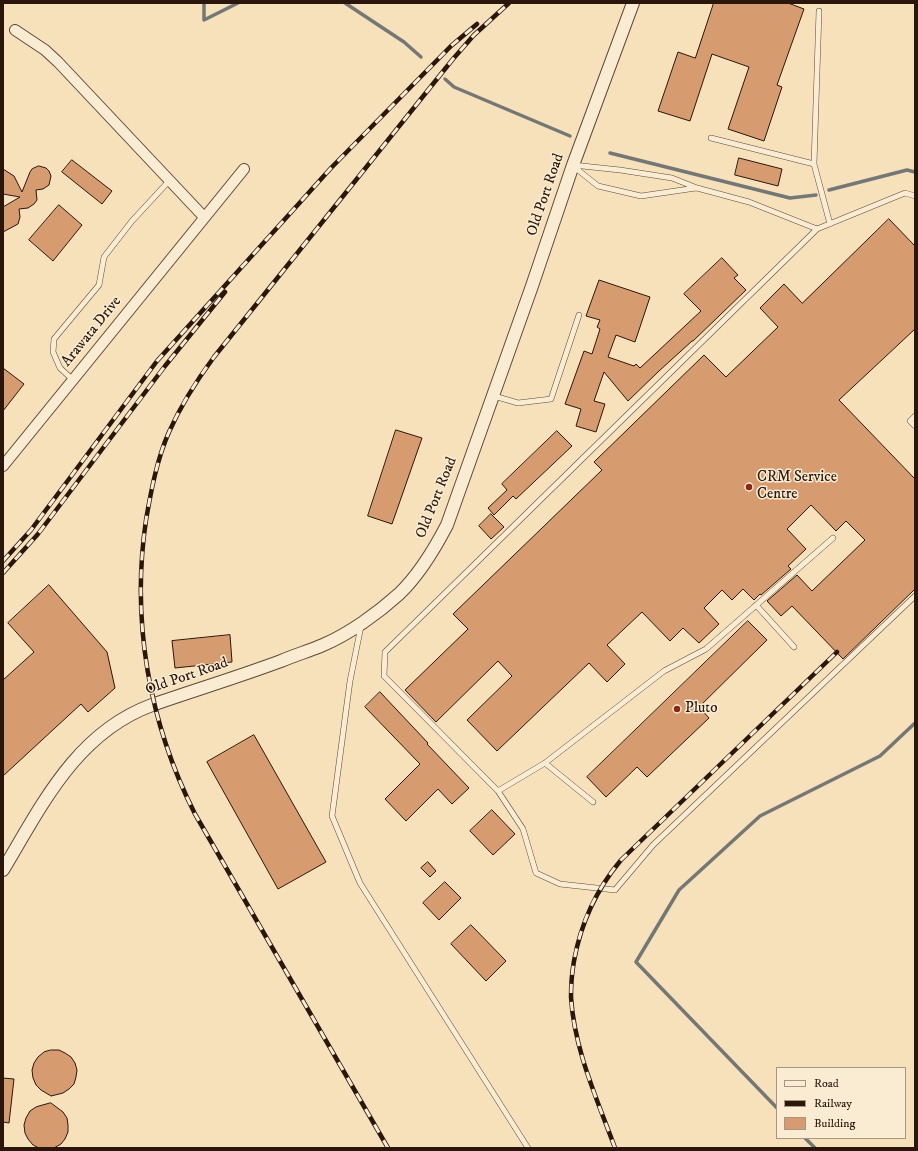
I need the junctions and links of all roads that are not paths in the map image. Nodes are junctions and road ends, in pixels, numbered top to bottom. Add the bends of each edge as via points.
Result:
1 (633, 3) edge
2 (819, 11) dead end
3 (15, 30) dead end
4 (711, 138) dead end
5 (814, 164) junction
6 (572, 165) junction
7 (244, 169) dead end
8 (170, 181) junction
9 (697, 188) junction
10 (915, 196) edge
11 (204, 217) junction
12 (830, 224) junction
13 (816, 229) junction
14 (579, 315) dead end
15 (73, 380) junction
16 (493, 395) junction
17 (915, 416) edge
18 (915, 426) edge
19 (3, 466) edge
20 (833, 538) dead end
21 (915, 596) edge
22 (756, 606) junction
23 (362, 623) junction
24 (794, 647) dead end
25 (545, 763) junction
26 (498, 791) junction
27 (592, 802) dead end
28 (3, 870) edge
29 (528, 1148) edge

1 - 6 street, Old Port Road
2 - 5 lane
3 - 8 street via 58,62
4 - 5 lane
5 - 12 lane
6 - 9 lane via 672,178
6 - 9 lane via 598,186 641,196
6 - 16 street, Old Port Road
7 - 11 street, Arawata Drive
8 - 11 street
8 - 15 lane via 132,221 104,258 99,285 54,339 53,352 60,368
9 - 13 lane via 749,202
10 - 12 lane via 905,193
11 - 15 street, Arawata Drive
12 - 13 lane
13 - 26 lane via 385,652 384,676
14 - 16 lane via 551,399 518,403
15 - 19 street, Arawata Drive
16 - 23 street, Old Port Road via 447,525 434,550 399,594
17 - 18 lane via 910,421
20 - 22 lane
21 - 26 lane via 653,845 615,890 560,884 536,874 523,829
22 - 24 lane
22 - 25 lane via 706,649 664,671
23 - 28 street, Old Port Road via 324,644 254,671 152,705 120,720 91,743 65,770
23 - 29 lane via 350,681 332,816 360,882
25 - 26 lane
25 - 27 lane

